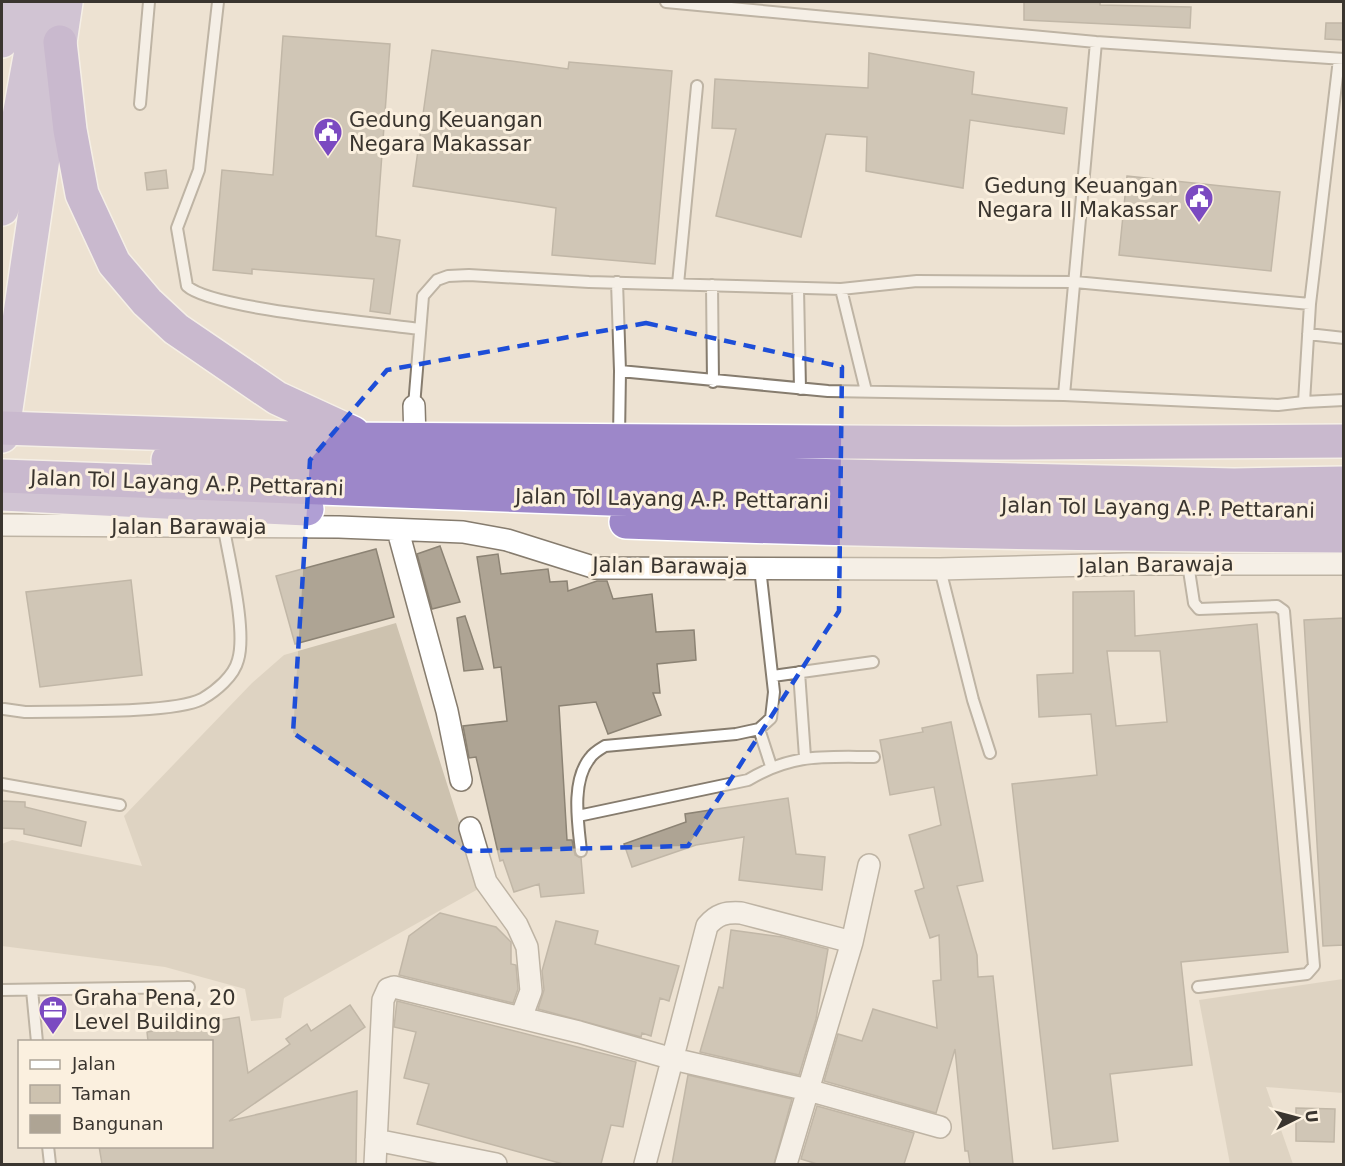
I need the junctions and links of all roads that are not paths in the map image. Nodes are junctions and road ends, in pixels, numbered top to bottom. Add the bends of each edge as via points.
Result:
1 (8, 2) edge
2 (40, 2) edge
3 (66, 2) edge
4 (149, 2) edge
5 (218, 2) edge
6 (666, 2) edge
7 (2, 41) edge
8 (60, 42) junction
9 (1096, 42) junction
10 (1341, 59) edge
11 (697, 86) dead end
12 (140, 104) dead end
13 (2, 209) edge
14 (617, 282) junction
15 (1075, 282) junction
16 (678, 284) junction
17 (712, 285) junction
18 (798, 288) junction
19 (841, 289) junction
20 (1310, 304) junction
21 (20, 308) junction
22 (419, 329) junction
23 (1308, 334) junction
24 (1344, 338) edge
25 (2, 340) edge
26 (620, 371) junction
27 (713, 382) junction
28 (800, 389) junction
29 (866, 391) junction
30 (1064, 395) junction
31 (1344, 400) edge
32 (1304, 402) junction
33 (414, 406) joint
34 (2, 437) edge
35 (363, 437) junction
36 (415, 440) junction
37 (619, 440) junction
38 (1344, 441) edge
39 (2, 476) edge
40 (1344, 483) edge
41 (2, 494) edge
42 (1344, 510) edge
43 (2, 525) edge
44 (224, 529) junction
45 (399, 531) junction
46 (1344, 536) edge
47 (1188, 564) junction
48 (1344, 564) edge
49 (760, 568) junction
50 (940, 569) junction
51 (873, 662) dead end
52 (799, 672) junction
53 (773, 676) junction
54 (4, 709) dead end
55 (759, 729) junction
56 (990, 753) dead end
57 (805, 757) junction
58 (874, 757) dead end
59 (771, 766) junction
60 (461, 780) dead end
61 (2, 784) edge
62 (120, 804) dead end
63 (578, 816) junction
64 (470, 828) dead end
65 (581, 851) dead end
66 (870, 865) dead end
67 (852, 942) junction
68 (189, 987) dead end
69 (1198, 987) dead end
70 (2, 990) edge
71 (32, 990) junction
72 (521, 1018) junction
73 (37, 1040) edge
74 (673, 1059) junction
75 (808, 1090) junction
76 (940, 1127) dead end
77 (376, 1140) junction
78 (48, 1148) edge
79 (50, 1164) edge
80 (375, 1164) edge
81 (496, 1164) edge
82 (645, 1164) edge
83 (786, 1164) edge

1 - 7 highway
2 - 13 highway
3 - 8 highway
4 - 12 lane
5 - 22 lane via 199,170 177,228 187,286 225,302
6 - 9 lane
8 - 21 highway
8 - 35 highway via 82,194 114,263 176,329 277,398
9 - 10 lane
9 - 15 lane
10 - 20 lane
11 - 16 lane
14 - 16 lane
14 - 22 lane via 448,276 437,280 424,294
14 - 26 lane
15 - 19 lane via 916,280
15 - 20 lane
15 - 30 lane
16 - 17 lane
17 - 18 lane
17 - 27 lane
18 - 19 lane
18 - 28 lane
19 - 29 lane
20 - 23 lane
21 - 25 highway
21 - 34 highway
22 - 33 lane
23 - 24 lane
23 - 32 lane
26 - 27 lane
26 - 37 lane
27 - 28 lane
28 - 29 lane
29 - 30 lane
30 - 32 lane via 1278,405
31 - 32 lane
33 - 36 street
34 - 35 highway
34 - 40 highway, Jalan Tol Layang A.P. Pettarani via 1234,485
35 - 36 highway
36 - 37 highway
37 - 38 highway
39 - 42 highway, Jalan Tol Layang A.P. Pettarani via 610,499
41 - 46 highway via 820,530
43 - 44 street, Jalan Barawaja
44 - 45 street, Jalan Barawaja via 339,527
44 - 54 lane via 240,630 238,660 224,683 200,700 161,707 25,712
45 - 49 street, Jalan Barawaja via 481,533 596,568
45 - 60 street via 447,711
47 - 48 street, Jalan Barawaja
47 - 50 street, Jalan Barawaja
47 - 69 lane via 1194,603 1199,609 1277,606 1285,614 1314,966 1307,974
49 - 50 street, Jalan Barawaja
49 - 53 lane
50 - 56 lane
51 - 52 lane
52 - 53 lane
52 - 57 lane
53 - 55 lane via 771,718
55 - 59 lane
55 - 63 lane via 605,746 590,758 581,778
57 - 58 lane
57 - 59 lane
59 - 63 lane via 748,780
61 - 62 lane
63 - 65 lane
64 - 72 street via 486,882 518,925 527,947 531,991
66 - 67 street
67 - 74 street via 741,914 715,917 707,926
67 - 75 street
68 - 71 lane
70 - 71 lane
71 - 73 lane
72 - 74 street
72 - 77 street via 400,987 388,989 382,1010
74 - 75 street
74 - 82 street
75 - 76 street
75 - 83 street
77 - 80 street
77 - 81 street
78 - 79 lane

